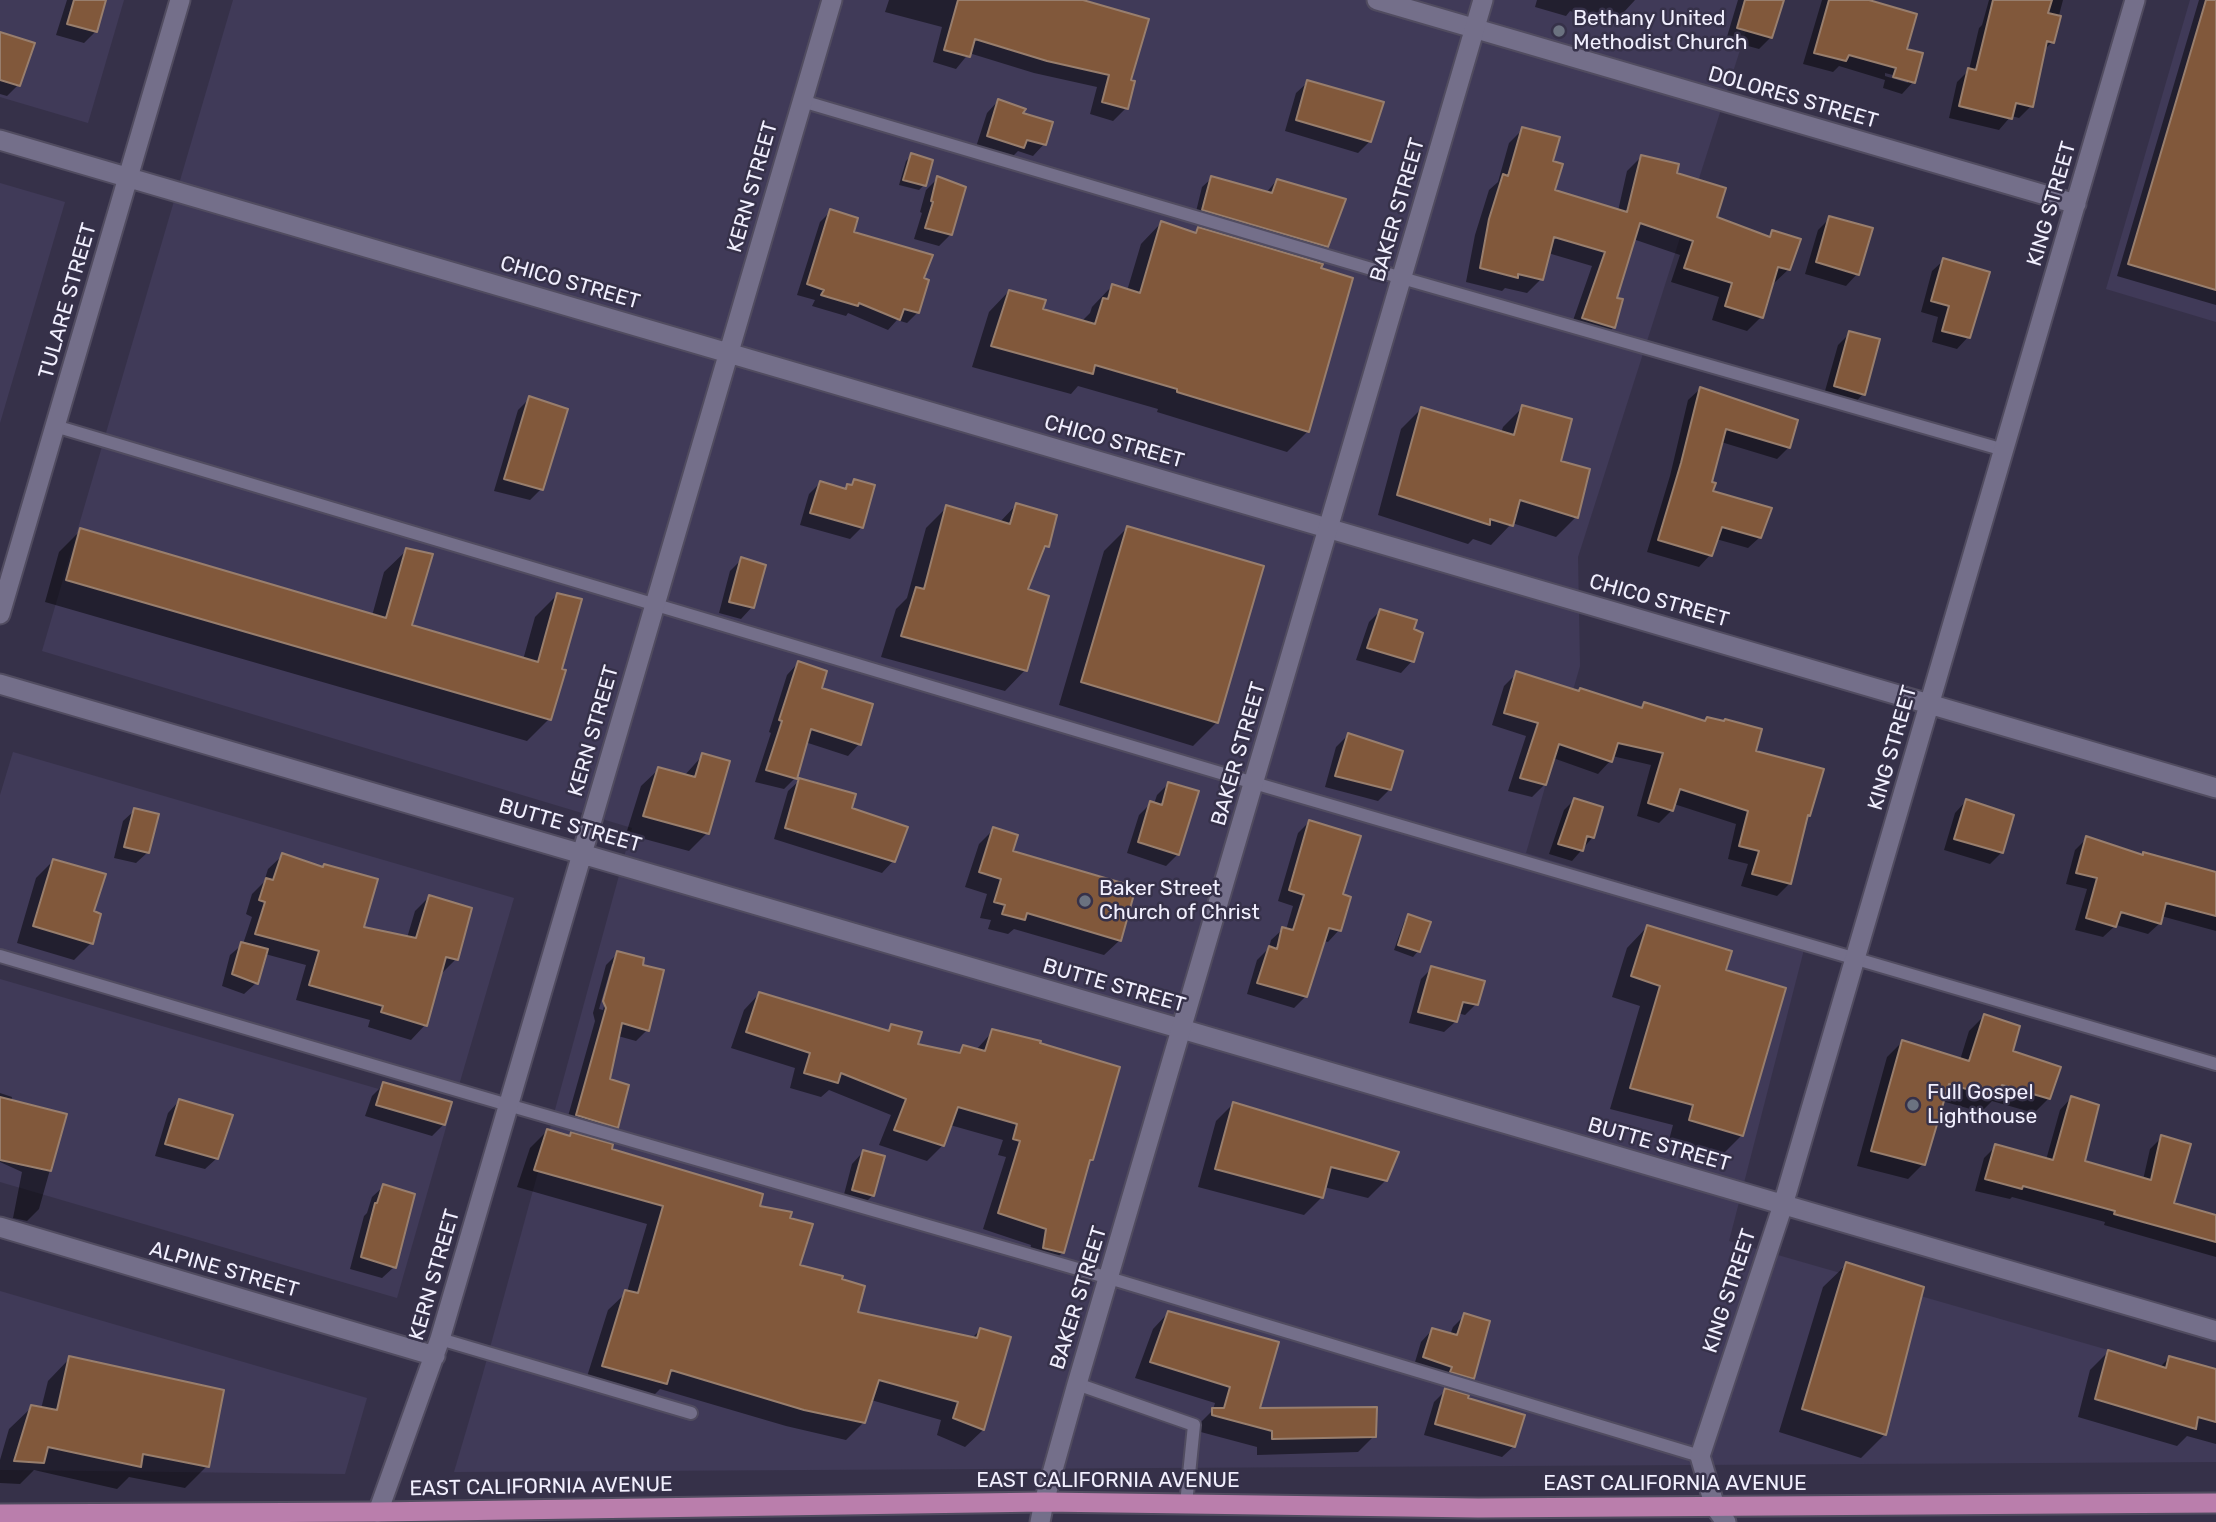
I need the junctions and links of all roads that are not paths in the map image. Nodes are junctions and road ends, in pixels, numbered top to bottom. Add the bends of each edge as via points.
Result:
1 (180, 0) edge
2 (832, 0) edge
3 (1377, 0) edge
4 (1483, 0) edge
5 (2135, 0) edge
6 (1475, 29) junction
7 (802, 101) junction
8 (0, 140) edge
9 (128, 178) junction
10 (2076, 204) junction
11 (1402, 278) junction
12 (728, 353) junction
13 (55, 426) junction
14 (2004, 450) junction
15 (1329, 529) junction
16 (655, 604) junction
17 (0, 614) edge
18 (0, 684) edge
19 (1929, 704) junction
20 (1254, 783) junction
21 (2216, 788) edge
22 (582, 854) junction
23 (0, 956) edge
24 (1855, 958) junction
25 (1182, 1029) junction
26 (2216, 1064) edge
27 (508, 1105) junction
28 (1783, 1205) junction
29 (0, 1227) edge
30 (1109, 1278) junction
31 (2216, 1331) edge
32 (437, 1348) junction
33 (1077, 1384) junction
34 (691, 1413) dead end
35 (1700, 1456) junction
36 (1044, 1502) junction
37 (2216, 1503) edge
38 (1186, 1504) junction
39 (324, 1513) junction
40 (378, 1513) junction
41 (0, 1514) edge
42 (1720, 1514) edge
43 (271, 1522) edge
44 (1040, 1522) edge

1 - 9 street, TULARE STREET
2 - 7 street, KERN STREET
3 - 6 street, DOLORES STREET
4 - 6 street, BAKER STREET
5 - 10 street, KING STREET
6 - 10 street, DOLORES STREET
6 - 11 street, BAKER STREET
7 - 11 lane
7 - 12 street, KERN STREET
8 - 9 street, CHICO STREET
9 - 12 street, CHICO STREET
9 - 13 street, TULARE STREET
10 - 14 street, KING STREET
11 - 14 lane
11 - 15 street, BAKER STREET
12 - 15 street, CHICO STREET
12 - 16 street, KERN STREET
13 - 16 lane
13 - 17 street, TULARE STREET
14 - 19 street, KING STREET
15 - 19 street, CHICO STREET
15 - 20 street, BAKER STREET
16 - 20 lane
16 - 22 street, KERN STREET
18 - 22 street, BUTTE STREET
19 - 21 street, CHICO STREET
19 - 24 street, KING STREET
20 - 24 lane
20 - 25 street, BAKER STREET
22 - 25 street, BUTTE STREET
22 - 27 street, KERN STREET
23 - 27 lane
24 - 26 lane
24 - 28 street, KING STREET
25 - 28 street, BUTTE STREET
25 - 30 street, BAKER STREET
27 - 30 lane
27 - 32 street, KERN STREET
28 - 31 street, BUTTE STREET
28 - 35 street, KING STREET
29 - 32 street, ALPINE STREET
30 - 33 street, BAKER STREET
30 - 35 lane
32 - 34 lane
32 - 40 street, KERN STREET
33 - 36 street, BAKER STREET
33 - 38 lane via 1194,1425
35 - 42 street
36 - 38 main road, EAST CALIFORNIA AVENUE
36 - 40 main road, EAST CALIFORNIA AVENUE
36 - 44 street, BAKER STREET
37 - 42 main road, EAST CALIFORNIA AVENUE
38 - 42 main road, EAST CALIFORNIA AVENUE
39 - 40 main road, EAST CALIFORNIA AVENUE
39 - 41 main road, EAST CALIFORNIA AVENUE
39 - 43 main road

